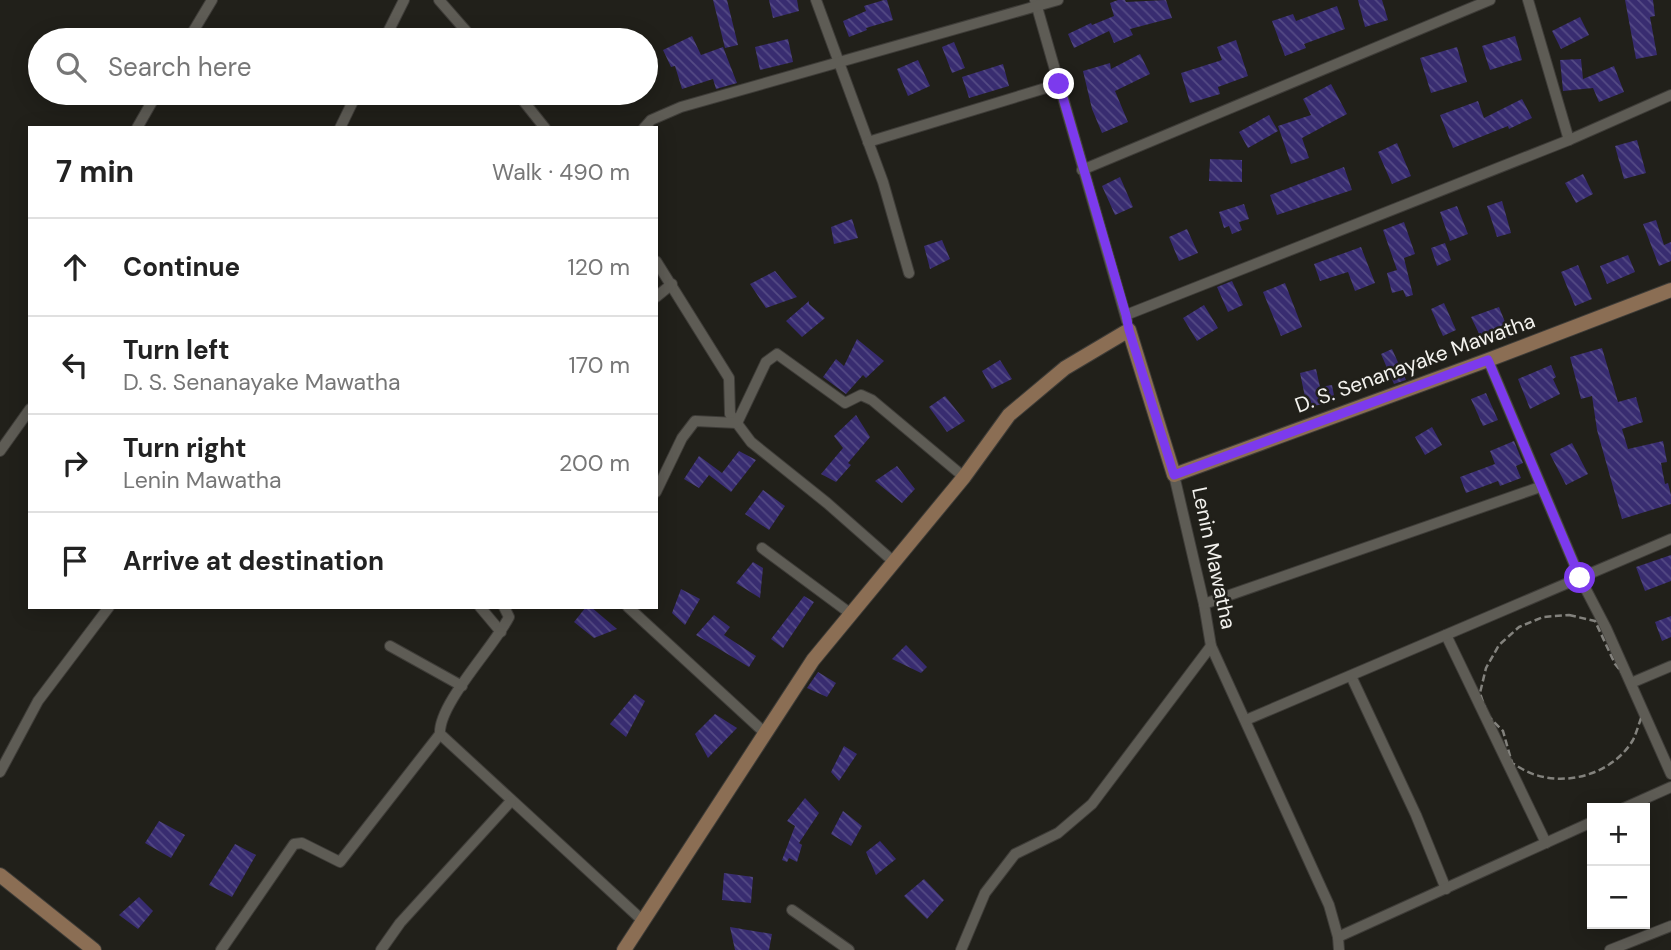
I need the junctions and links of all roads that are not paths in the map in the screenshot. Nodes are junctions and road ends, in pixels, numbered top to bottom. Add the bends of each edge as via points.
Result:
1 (212, 0) edge
2 (404, 0) edge
3 (439, 0) edge
4 (816, 0) edge
5 (1058, 0) edge
6 (1490, 0) edge
7 (1528, 0) edge
8 (1036, 3) edge
9 (195, 28) edge
10 (390, 28) edge
11 (464, 28) edge
12 (839, 63) junction
13 (1059, 84) junction
14 (1671, 95) edge
15 (151, 105) edge
16 (351, 105) edge
17 (527, 105) edge
18 (138, 126) edge
19 (341, 126) edge
20 (543, 126) edge
21 (646, 126) edge
22 (1569, 140) junction
23 (868, 142) junction
24 (1082, 170) junction
25 (658, 264) edge
26 (909, 273) dead end
27 (672, 284) junction
28 (1671, 290) edge
29 (658, 295) edge
30 (1126, 315) junction
31 (1129, 330) junction
32 (1488, 360) junction
33 (28, 412) edge
34 (737, 423) junction
35 (0, 451) edge
36 (1174, 475) junction
37 (964, 477) junction
38 (1540, 487) junction
39 (658, 488) edge
40 (1671, 540) edge
41 (762, 548) dead end
42 (894, 562) junction
43 (1580, 578) junction
44 (1204, 604) junction
45 (107, 609) edge
46 (482, 609) edge
47 (505, 609) edge
48 (630, 609) edge
49 (851, 614) junction
50 (501, 632) junction
51 (1446, 635) junction
52 (390, 646) dead end
53 (1211, 646) junction
54 (1671, 666) edge
55 (1350, 676) junction
56 (1631, 683) junction
57 (462, 685) junction
58 (1246, 720) junction
59 (765, 733) junction
60 (440, 734) junction
61 (0, 772) edge
62 (1671, 774) edge
63 (1671, 787) edge
64 (511, 801) junction
65 (1635, 803) edge
66 (1587, 824) edge
67 (1546, 843) junction
68 (0, 875) edge
69 (1446, 889) junction
70 (792, 910) dead end
71 (642, 920) junction
72 (1671, 926) edge
73 (1338, 937) junction
74 (94, 950) edge
75 (221, 950) edge
76 (381, 950) edge
77 (624, 950) edge
78 (849, 950) edge
79 (961, 950) edge
80 (1339, 950) edge
81 (1611, 950) edge

1 - 9 street
2 - 10 street
3 - 11 street
4 - 12 street
5 - 8 street
6 - 24 street
7 - 22 street
8 - 12 street
8 - 13 street, Lenin Mawatha
12 - 21 street via 681,107
12 - 23 street
13 - 23 street
13 - 24 street, Lenin Mawatha
14 - 22 street
15 - 18 street
16 - 19 street
17 - 20 street
22 - 30 street
23 - 26 street
24 - 30 street, Lenin Mawatha
25 - 27 street
27 - 29 street
27 - 34 street via 729,378 730,414
28 - 32 street, D. S. Senanayake Mawatha
30 - 31 street, Lenin Mawatha
31 - 36 street, Lenin Mawatha
31 - 37 street via 1065,368 1009,415
32 - 36 street, D. S. Senanayake Mawatha
32 - 38 street
33 - 35 street
34 - 37 street via 766,362 777,354 845,403 861,395 872,400
34 - 39 street via 695,421
34 - 42 street via 751,442
36 - 44 street, Lenin Mawatha
37 - 42 street
38 - 43 street
38 - 44 street
40 - 43 street
41 - 49 street
42 - 49 street
43 - 51 street
43 - 56 street
44 - 53 street, Lenin Mawatha
45 - 61 street via 38,701
46 - 50 street
47 - 50 street via 509,617
48 - 59 street
49 - 59 street via 813,660
50 - 57 street
51 - 55 street
51 - 67 street
52 - 57 street
53 - 58 street, Lenin Mawatha
53 - 79 street via 1092,804 1058,832 1014,854 985,894
54 - 56 street
55 - 58 street
55 - 69 street
56 - 62 street
57 - 60 street via 440,724
58 - 73 street, Lenin Mawatha via 1329,905
59 - 71 street
60 - 64 street
60 - 75 street via 340,862 294,844
63 - 65 street
64 - 71 street
64 - 76 street
66 - 67 street
67 - 69 street
68 - 74 street
69 - 73 street
70 - 78 street
71 - 77 street
72 - 81 street
73 - 80 street, Lenin Mawatha

